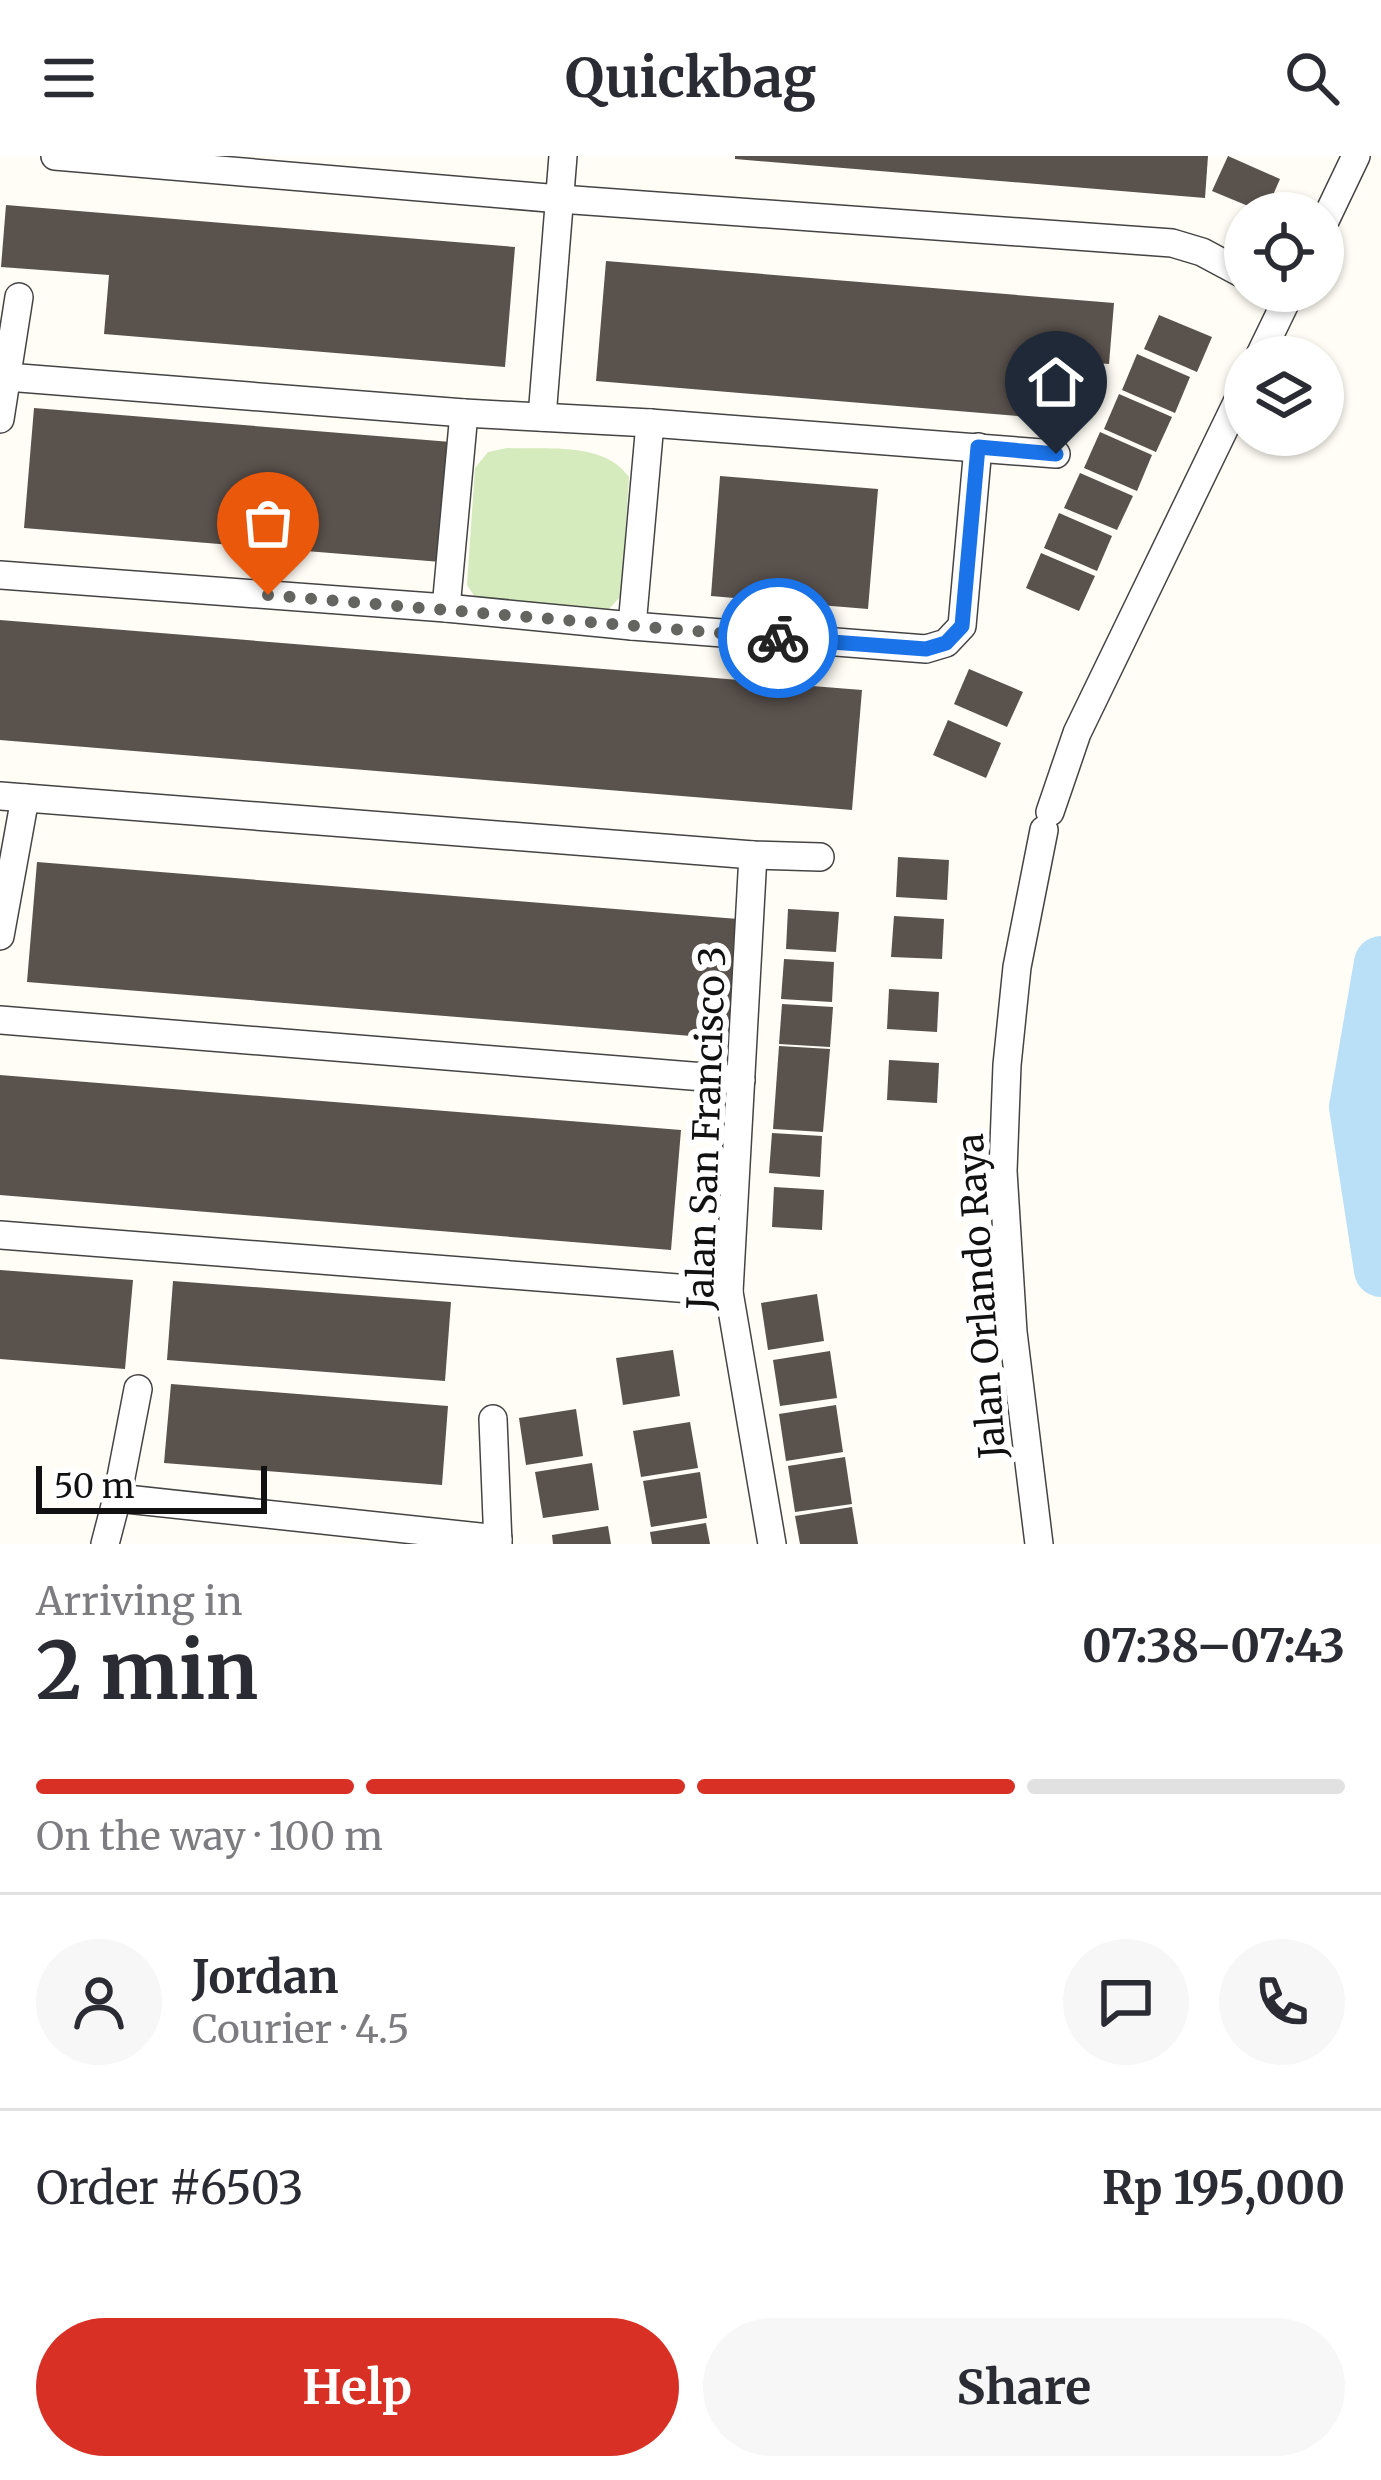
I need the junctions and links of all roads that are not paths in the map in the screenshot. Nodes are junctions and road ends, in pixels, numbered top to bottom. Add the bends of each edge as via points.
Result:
1 (55, 156) edge
2 (563, 156) edge
3 (1356, 156) edge
4 (1339, 192) edge
5 (560, 199) junction
6 (1224, 264) edge
7 (19, 297) dead end
8 (7, 377) junction
9 (464, 413) junction
10 (542, 417) junction
11 (0, 419) edge
12 (650, 423) junction
13 (1224, 429) edge
14 (978, 447) junction
15 (1056, 454) dead end
16 (0, 575) edge
17 (446, 608) junction
18 (632, 626) junction
19 (12, 797) edge
20 (753, 855) junction
21 (820, 857) dead end
22 (0, 936) edge
23 (0, 1020) edge
24 (741, 1080) junction
25 (0, 1235) edge
26 (729, 1292) junction
27 (138, 1389) dead end
28 (493, 1419) dead end
29 (117, 1498) junction
30 (498, 1542) edge
31 (105, 1544) edge
32 (772, 1544) edge
33 (1039, 1544) edge

1 - 5 street
2 - 5 street
3 - 4 street
5 - 6 street via 1172,243
5 - 10 street
7 - 8 street
8 - 9 street
8 - 11 street
9 - 10 street
9 - 17 street
10 - 12 street
12 - 14 street
12 - 18 street
13 - 33 street, Jalan Orlando Raya via 1077,733 1047,821 1017,967 1003,1172
14 - 15 street
14 - 18 street via 962,626 946,643 926,649
16 - 17 street
17 - 18 street
19 - 20 street
19 - 22 street
20 - 21 street
20 - 24 street, Jalan San Francisco 3
23 - 24 street
24 - 26 street, Jalan San Francisco 3
25 - 26 street
26 - 32 street, Jalan San Francisco 3
27 - 29 street
28 - 30 street
29 - 30 street
29 - 31 street

